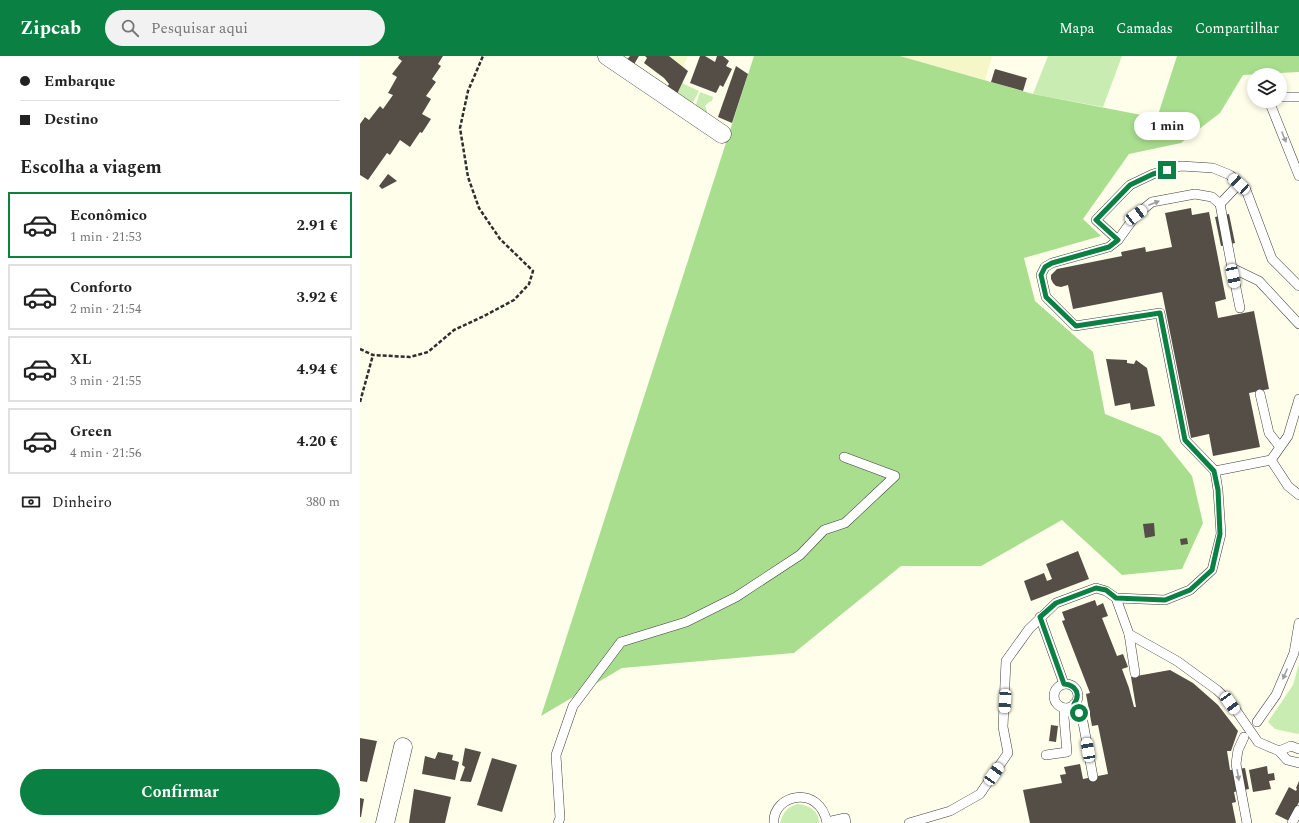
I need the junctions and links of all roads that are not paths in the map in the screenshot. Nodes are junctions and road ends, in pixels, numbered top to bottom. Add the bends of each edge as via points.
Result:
1 (607, 56) edge
2 (1287, 97) edge
3 (1299, 97) edge
4 (1272, 108) edge
5 (722, 134) dead end
6 (1299, 176) edge
7 (1239, 184) junction
8 (1220, 204) junction
9 (1118, 240) junction
10 (1232, 268) junction
11 (1299, 286) edge
12 (1240, 308) dead end
13 (1299, 324) edge
14 (1260, 394) dead end
15 (1299, 400) edge
16 (1280, 447) junction
17 (844, 457) dead end
18 (1271, 460) junction
19 (1214, 471) junction
20 (1299, 495) edge
21 (1116, 598) junction
22 (1040, 617) junction
23 (1299, 623) edge
24 (1129, 634) junction
25 (1135, 673) dead end
26 (1064, 684) junction
27 (1074, 704) junction
28 (1065, 708) junction
29 (1257, 722) dead end
30 (1244, 737) dead end
31 (403, 747) dead end
32 (1299, 749) edge
33 (1279, 751) junction
34 (1046, 755) dead end
35 (1299, 763) edge
36 (1093, 777) dead end
37 (1299, 810) edge
38 (385, 823) edge
39 (558, 823) edge
40 (774, 823) edge
41 (827, 823) edge
42 (846, 823) edge
43 (909, 823) edge
44 (1247, 823) edge
45 (1292, 823) edge

1 - 5 street
2 - 3 lane
4 -> 6 lane
7 - 8 lane
7 - 9 lane via 1230,175 1213,168 1181,166 1153,174 1130,185 1096,220
7 - 11 lane via 1246,190 1272,259
9 -> 8 lane via 1136,215 1152,202 1195,194 1212,197
8 - 10 lane
9 - 19 lane via 1109,247 1045,267 1041,275 1046,297 1076,326 1160,313 1185,440
10 - 12 lane
10 - 13 lane via 1259,281
14 - 16 lane via 1269,433
15 - 16 lane via 1288,436
16 - 18 lane
17 - 39 lane via 895,476 845,523 824,530 800,555 736,598 686,622 621,642 573,706 568,720 556,755 560,818
18 - 19 lane
18 - 20 lane via 1288,486
19 - 21 lane via 1218,490 1220,534 1212,570 1190,590 1165,600
21 - 22 lane via 1106,590 1096,588 1056,603
21 - 24 lane
22 - 26 lane
22 - 43 lane via 1006,661 1003,727 1008,753 980,794 950,811
23 -> 29 lane via 1294,653 1276,695
24 - 25 lane
24 - 33 lane via 1177,661 1217,690 1230,703 1258,742
26 - 27 lane via 1075,688 1078,693 1078,699
26 - 28 lane via 1055,690 1054,696 1055,702
27 - 28 lane
27 - 36 lane via 1083,722
28 - 34 lane via 1067,752
30 -> 44 lane via 1238,750 1236,764
31 - 38 street
32 - 33 lane via 1291,746
33 - 35 lane via 1287,760
37 - 45 lane
40 - 41 lane via 779,807 789,799 802,797 814,801 823,810
41 - 42 lane via 845,818

